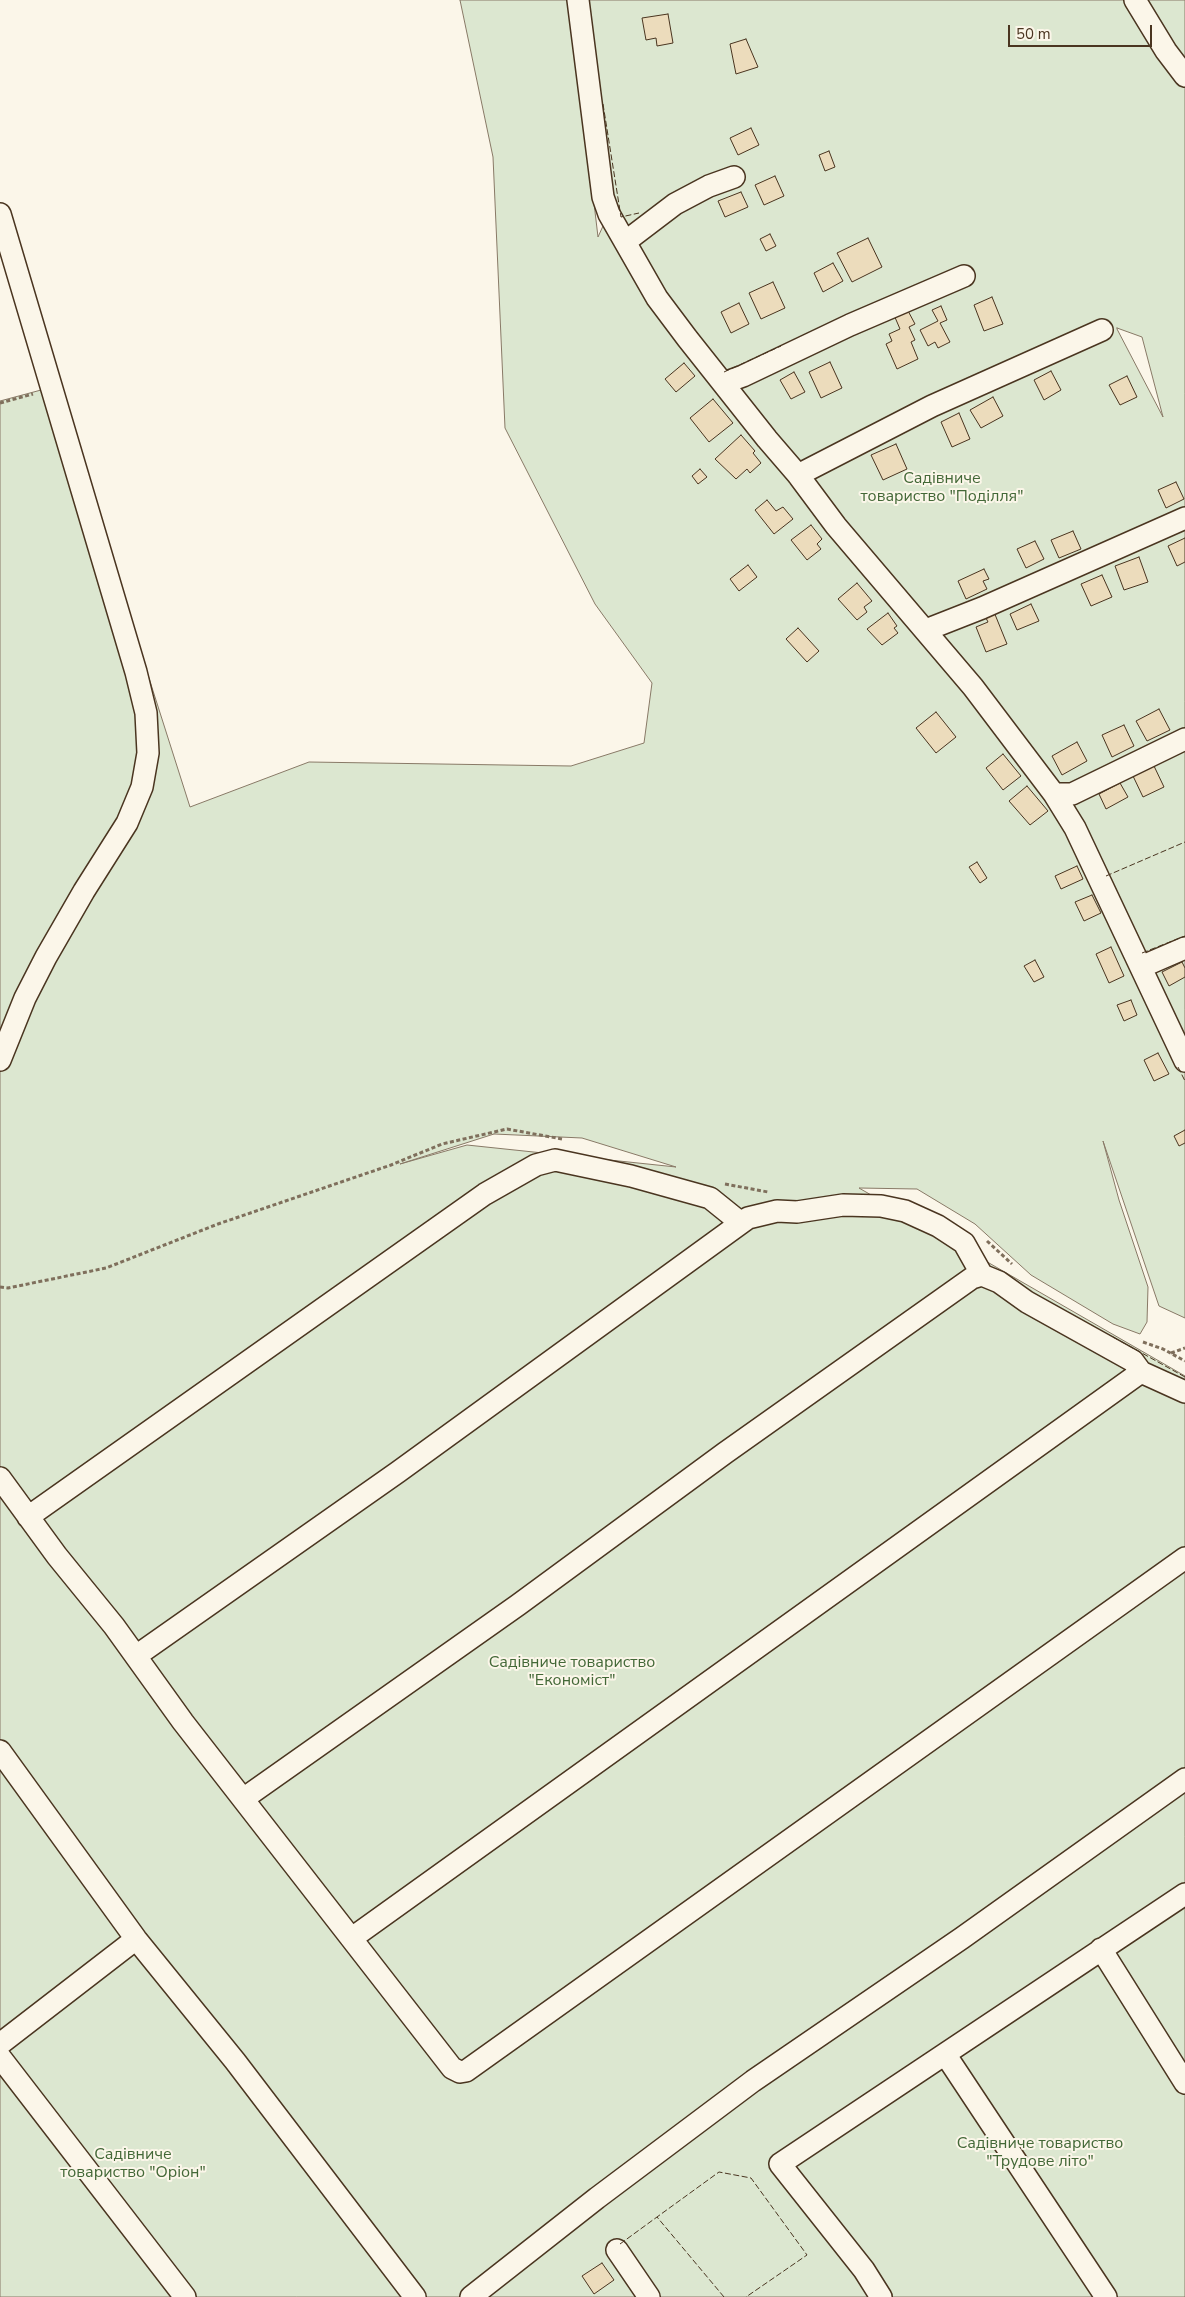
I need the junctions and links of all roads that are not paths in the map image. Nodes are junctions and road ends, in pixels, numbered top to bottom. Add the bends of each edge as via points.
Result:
1 (578, 0) edge
2 (1135, 0) edge
3 (1185, 76) edge
4 (734, 177) dead end
5 (0, 214) edge
6 (625, 242) junction
7 (964, 276) dead end
8 (1102, 330) dead end
9 (724, 383) junction
10 (798, 475) junction
11 (1185, 518) edge
12 (926, 630) junction
13 (1185, 738) edge
14 (1054, 794) junction
15 (1185, 948) edge
16 (1141, 967) junction
17 (0, 1060) edge
18 (1185, 1061) edge
19 (741, 1223) junction
20 (982, 1275) junction
21 (1140, 1372) junction
22 (1185, 1392) edge
23 (0, 1478) edge
24 (28, 1516) junction
25 (1185, 1558) edge
26 (136, 1656) junction
27 (0, 1751) edge
28 (1185, 1779) edge
29 (243, 1799) junction
30 (1185, 1894) edge
31 (352, 1938) junction
32 (136, 1939) junction
33 (1101, 1949) junction
34 (0, 2044) edge
35 (944, 2054) junction
36 (0, 2057) edge
37 (1185, 2083) edge
38 (617, 2250) dead end
39 (185, 2297) edge
40 (415, 2297) edge
41 (471, 2297) edge
42 (649, 2297) edge
43 (881, 2297) edge
44 (1106, 2297) edge

1 - 6 street via 603,197
2 - 3 street
4 - 6 street via 675,204
5 - 17 street via 136,672 146,713 148,754 142,787 127,823 46,958
6 - 9 street via 657,298
7 - 9 street
8 - 10 street via 932,406
9 - 10 street
10 - 12 street via 836,526
11 - 12 street
12 - 14 street
13 - 14 street via 1072,794
14 - 16 street via 1074,828
15 - 16 street
16 - 18 street
19 - 20 street via 748,1218 777,1211 797,1212 843,1205 881,1206 905,1211 938,1226 964,1244
19 - 24 street via 710,1198 631,1176 555,1160 536,1165 485,1194
19 - 26 street via 398,1472
20 - 21 street via 1133,1361
20 - 29 street via 972,1278 928,1308 518,1605
21 - 22 street
21 - 31 street
23 - 24 street
24 - 26 street
25 - 31 street via 466,2071 452,2068
26 - 29 street
27 - 32 street
28 - 41 street via 962,1938 753,2081
29 - 31 street
30 - 33 street
32 - 34 street
32 - 40 street
33 - 35 street
33 - 37 street
35 - 43 street via 780,2164 864,2270
35 - 44 street
36 - 39 street
38 - 42 street

